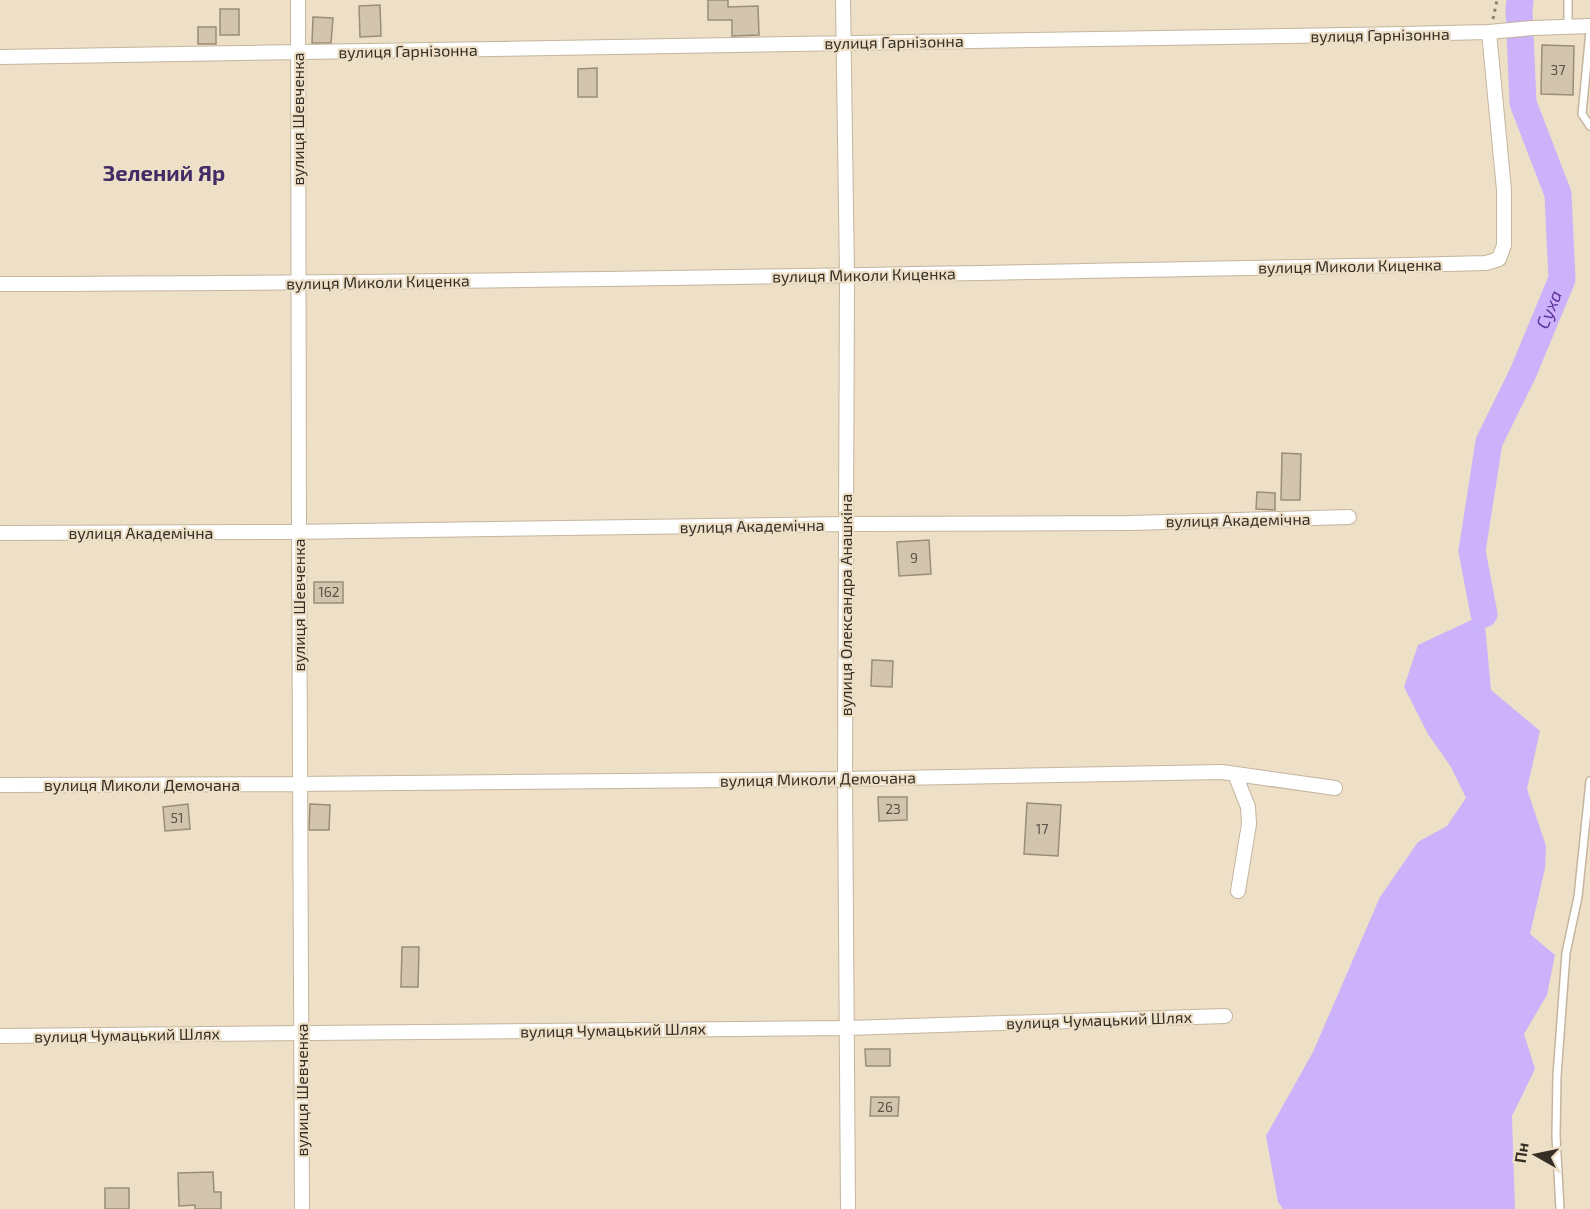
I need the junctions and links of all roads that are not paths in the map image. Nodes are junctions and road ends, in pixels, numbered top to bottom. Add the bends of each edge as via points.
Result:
1 (298, 0) edge
2 (843, 0) edge
3 (1568, 0) edge
4 (1590, 26) edge
5 (1568, 27) junction
6 (1590, 31) edge
7 (1489, 32) junction
8 (843, 43) junction
9 (298, 53) junction
10 (0, 57) edge
11 (1590, 126) edge
12 (847, 276) junction
13 (298, 283) junction
14 (0, 284) edge
15 (1349, 517) dead end
16 (847, 524) junction
17 (298, 532) junction
18 (0, 533) edge
19 (1234, 774) junction
20 (845, 779) junction
21 (1590, 781) edge
22 (300, 784) junction
23 (0, 785) edge
24 (1335, 788) dead end
25 (1238, 891) dead end
26 (1225, 1016) dead end
27 (848, 1028) junction
28 (302, 1033) junction
29 (0, 1036) edge
30 (302, 1209) edge
31 (848, 1209) edge
32 (1560, 1209) edge

1 - 9 street, вулиця Шевченка
2 - 8 street, вулиця Олександра Анашкіна
3 - 5 lane
4 - 5 street
5 - 7 street, вулиця Гарнізонна
6 - 11 lane via 1582,114
7 - 8 street, вулиця Гарнізонна
7 - 12 street, вулиця Миколи Киценка via 1504,190 1504,244 1499,259 1486,263
8 - 9 street, вулиця Гарнізонна
8 - 12 street, вулиця Олександра Анашкіна
9 - 10 street, вулиця Гарнізонна
9 - 13 street, вулиця Шевченка
12 - 13 street, вулиця Миколи Киценка
12 - 16 street, вулиця Олександра Анашкіна
13 - 14 street, вулиця Миколи Киценка
13 - 17 street, вулиця Шевченка
15 - 16 street, вулиця Академічна
16 - 17 street, вулиця Академічна
16 - 20 street, вулиця Олександра Анашкіна
17 - 18 street, вулиця Академічна
17 - 22 street, вулиця Шевченка
19 - 20 street, вулиця Миколи Демочана
19 - 24 street, вулиця Миколи Демочана
19 - 25 street via 1248,807 1250,824
20 - 22 street, вулиця Миколи Демочана
20 - 27 street, вулиця Олександра Анашкіна
21 - 32 lane via 1578,897 1566,953 1557,1076
22 - 23 street, вулиця Миколи Демочана
22 - 28 street, вулиця Шевченка
26 - 27 street, вулиця Чумацький Шлях
27 - 28 street, вулиця Чумацький Шлях
27 - 31 street, вулиця Олександра Анашкіна
28 - 29 street, вулиця Чумацький Шлях
28 - 30 street, вулиця Шевченка

